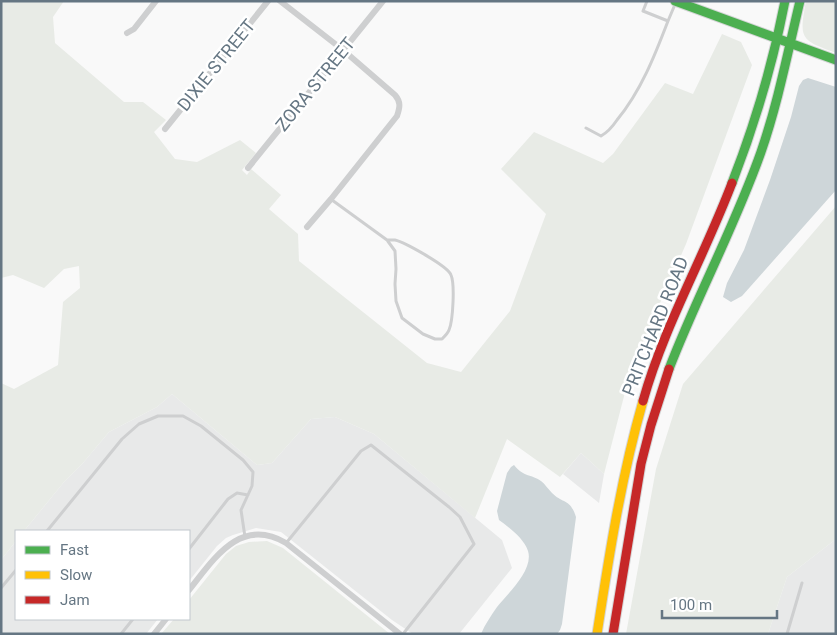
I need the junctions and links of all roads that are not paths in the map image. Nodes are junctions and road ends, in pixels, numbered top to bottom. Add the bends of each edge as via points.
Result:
1 (156, 1) edge
2 (268, 1) edge
3 (280, 1) edge
4 (383, 1) edge
5 (647, 1) edge
6 (676, 1) edge
7 (785, 1) edge
8 (800, 1) edge
9 (668, 21) junction
10 (127, 33) dead end
11 (777, 39) junction
12 (790, 44) junction
13 (343, 50) junction
14 (836, 60) edge
15 (586, 128) dead end
16 (165, 129) dead end
17 (248, 168) dead end
18 (331, 199) junction
19 (307, 227) dead end
20 (387, 240) junction
21 (248, 495) junction
22 (48, 530) edge
23 (245, 537) junction
24 (286, 543) junction
25 (190, 548) edge
26 (15, 571) edge
27 (802, 582) dead end
28 (1, 588) edge
29 (190, 589) edge
30 (132, 620) edge
31 (165, 620) edge
32 (121, 634) edge
33 (154, 634) edge
34 (402, 634) edge
35 (597, 634) edge
36 (613, 634) edge
37 (786, 634) edge

1 - 10 street via 134,29
2 - 16 street, DIXIE STREET
3 - 13 street
4 - 13 street, ZORA STREET
5 - 9 lane via 643,11
6 - 9 lane
6 - 11 main road
7 - 11 main road, PRITCHARD ROAD
8 - 12 main road, PRITCHARD ROAD
9 - 15 lane via 648,71 620,117 601,136
11 - 12 main road
11 - 35 main road, PRITCHARD ROAD via 746,146 670,324 636,422 626,462
12 - 14 main road
12 - 36 main road, PRITCHARD ROAD via 761,152 680,340 651,425 641,464
13 - 17 street, ZORA STREET
13 - 18 street via 395,95 400,109
18 - 19 street
18 - 20 lane
20 - 20 lane via 395,251 394,284 402,318 423,334 442,339 449,331 452,316 452,276 430,257 394,240
21 - 22 lane via 253,472 243,460 201,426 183,416 158,416 139,424 122,439
21 - 23 lane via 241,510
21 - 25 lane via 237,493 228,499
23 - 24 street via 268,536
23 - 29 street via 216,555
24 - 34 street
24 - 34 lane via 361,451 371,445 460,517 474,544
26 - 28 lane
27 - 37 lane
30 - 32 lane
31 - 33 street

